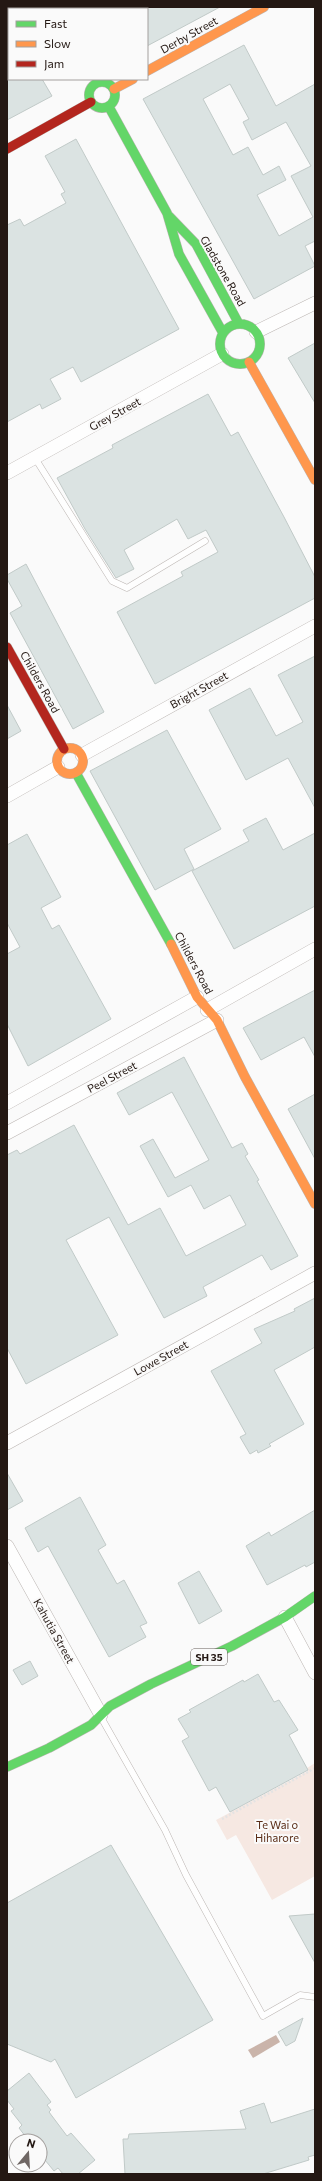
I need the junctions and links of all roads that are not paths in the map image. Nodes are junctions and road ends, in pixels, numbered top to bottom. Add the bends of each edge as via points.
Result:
1 (264, 7) edge
2 (148, 71) edge
3 (131, 80) edge
4 (94, 81) edge
5 (114, 89) junction
6 (90, 102) junction
7 (109, 107) junction
8 (7, 149) edge
9 (167, 214) junction
10 (315, 303) edge
11 (240, 324) junction
12 (256, 332) junction
13 (223, 333) junction
14 (222, 354) junction
15 (249, 362) junction
16 (35, 458) junction
17 (7, 473) edge
18 (315, 480) edge
19 (205, 541) dead end
20 (315, 626) edge
21 (7, 647) edge
22 (64, 749) junction
23 (82, 755) junction
24 (58, 768) junction
25 (76, 773) junction
26 (7, 796) edge
27 (315, 949) edge
28 (197, 997) junction
29 (207, 1010) junction
30 (217, 1020) junction
31 (7, 1103) edge
32 (7, 1133) edge
33 (315, 1204) edge
34 (315, 1273) edge
35 (7, 1443) edge
36 (7, 1546) edge
37 (315, 1596) edge
38 (285, 1617) junction
39 (315, 1673) edge
40 (101, 1716) junction
41 (7, 1767) edge
42 (315, 1997) edge

1 - 2 main road, Derby Street
3 - 5 main road
4 - 5 main road via 104,82
4 - 6 main road via 89,94
5 - 7 main road via 116,97
6 - 7 main road via 101,109
6 - 8 main road
7 - 9 main road, Gladstone Road
9 - 11 main road, Gladstone Road via 196,244
9 - 13 main road, Gladstone Road via 178,254
10 - 12 street
11 - 12 main road
11 - 13 main road via 228,328
12 - 15 main road via 260,348 254,359
13 - 14 main road via 220,345
14 - 15 main road via 237,364
14 - 16 street, Grey Street
15 - 18 main road
16 - 17 street, Grey Street
16 - 19 lane via 112,581 126,588
20 - 23 street, Bright Street
21 - 22 main road, Childers Road
22 - 23 main road via 74,748
22 - 24 main road via 57,757
23 - 25 main road via 83,765
24 - 25 main road via 66,774
24 - 26 street
25 - 28 main road, Childers Road via 179,959
27 - 29 street
28 - 29 main road, Childers Road
28 - 31 street
29 - 30 main road, Childers Road
30 - 32 street, Peel Street
30 - 33 main road, Childers Road via 245,1077
34 - 35 street, Lowe Street
36 - 40 street, Kahutia Street
37 - 38 main road, SH 35
38 - 39 street
38 - 40 main road, SH 35 via 110,1706
40 - 41 main road, SH 35 via 91,1725 49,1748
40 - 42 lane via 165,1830 186,1875 263,2016 300,1995

